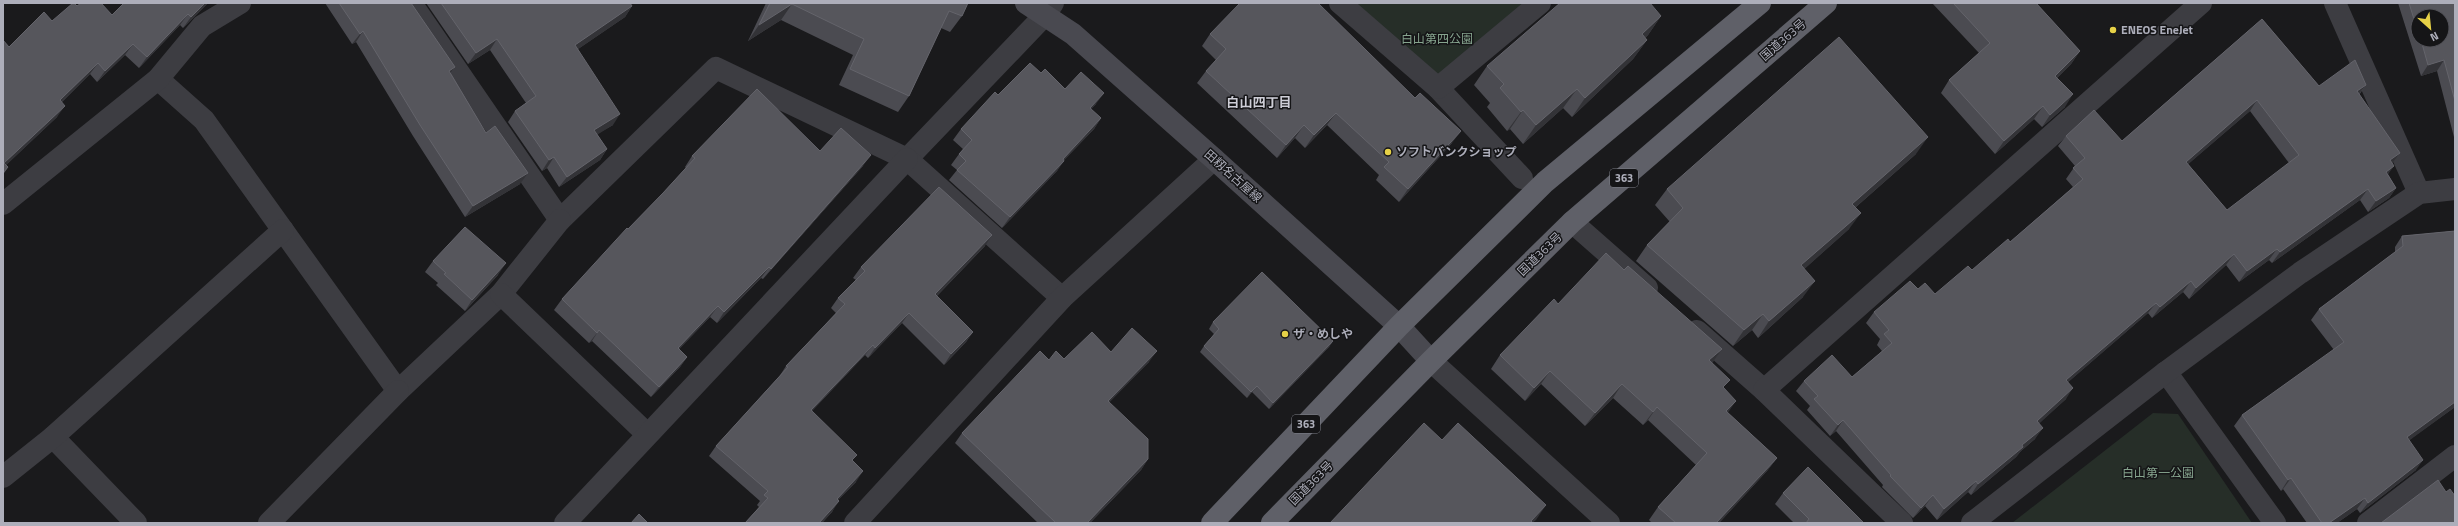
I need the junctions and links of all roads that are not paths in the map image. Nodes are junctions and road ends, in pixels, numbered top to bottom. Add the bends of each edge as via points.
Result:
1 (240, 3) edge
2 (411, 3) edge
3 (1026, 3) edge
4 (1340, 3) edge
5 (1540, 3) edge
6 (1760, 3) edge
7 (1826, 3) edge
8 (2201, 3) edge
9 (2335, 3) edge
10 (1049, 9) edge
11 (158, 79) junction
12 (1438, 88) junction
13 (907, 158) junction
14 (1214, 159) junction
15 (1522, 178) dead end
16 (2455, 189) edge
17 (2420, 193) junction
18 (3, 204) edge
19 (560, 220) junction
20 (1572, 222) junction
21 (283, 230) junction
22 (501, 294) junction
23 (1062, 298) junction
24 (1662, 301) edge
25 (1680, 316) edge
26 (1399, 326) junction
27 (1430, 361) junction
28 (2166, 372) junction
29 (1764, 390) junction
30 (398, 391) junction
31 (647, 434) junction
32 (53, 437) junction
33 (2455, 456) edge
34 (3, 477) edge
35 (1604, 521) edge
36 (136, 523) edge
37 (269, 523) edge
38 (565, 523) edge
39 (855, 523) edge
40 (1212, 523) edge
41 (1272, 523) edge
42 (1902, 523) edge
43 (1972, 523) edge
44 (2276, 523) edge
45 (2368, 523) edge

1 - 11 street via 202,26
2 - 19 street
3 - 10 main road, 田籾名古屋線
4 - 12 street
5 - 12 street
6 - 26 highway, 363 via 1545,182
7 - 20 highway, 国道363号 / 363
8 - 29 street
9 - 17 street
10 - 13 street
10 - 14 main road, 田籾名古屋線 via 1072,34
11 - 18 street
11 - 21 street via 204,120
12 - 15 street
13 - 19 street via 716,68
13 - 23 street
13 - 31 street
14 - 23 street
14 - 26 main road, 田籾名古屋線
16 - 17 street
17 - 28 street via 2300,273
19 - 22 street
20 - 24 street
20 - 27 highway, 国道363号 / 363
21 - 30 street
21 - 32 street
22 - 30 street
22 - 31 street
23 - 39 street
25 - 29 street
26 - 27 main road, 田籾名古屋線
26 - 40 highway, 363
27 - 35 street
27 - 41 highway, 国道363号 / 363
28 - 43 street
28 - 44 street
29 - 42 street
30 - 37 street
31 - 38 street
32 - 34 street
32 - 36 street
33 - 45 street

